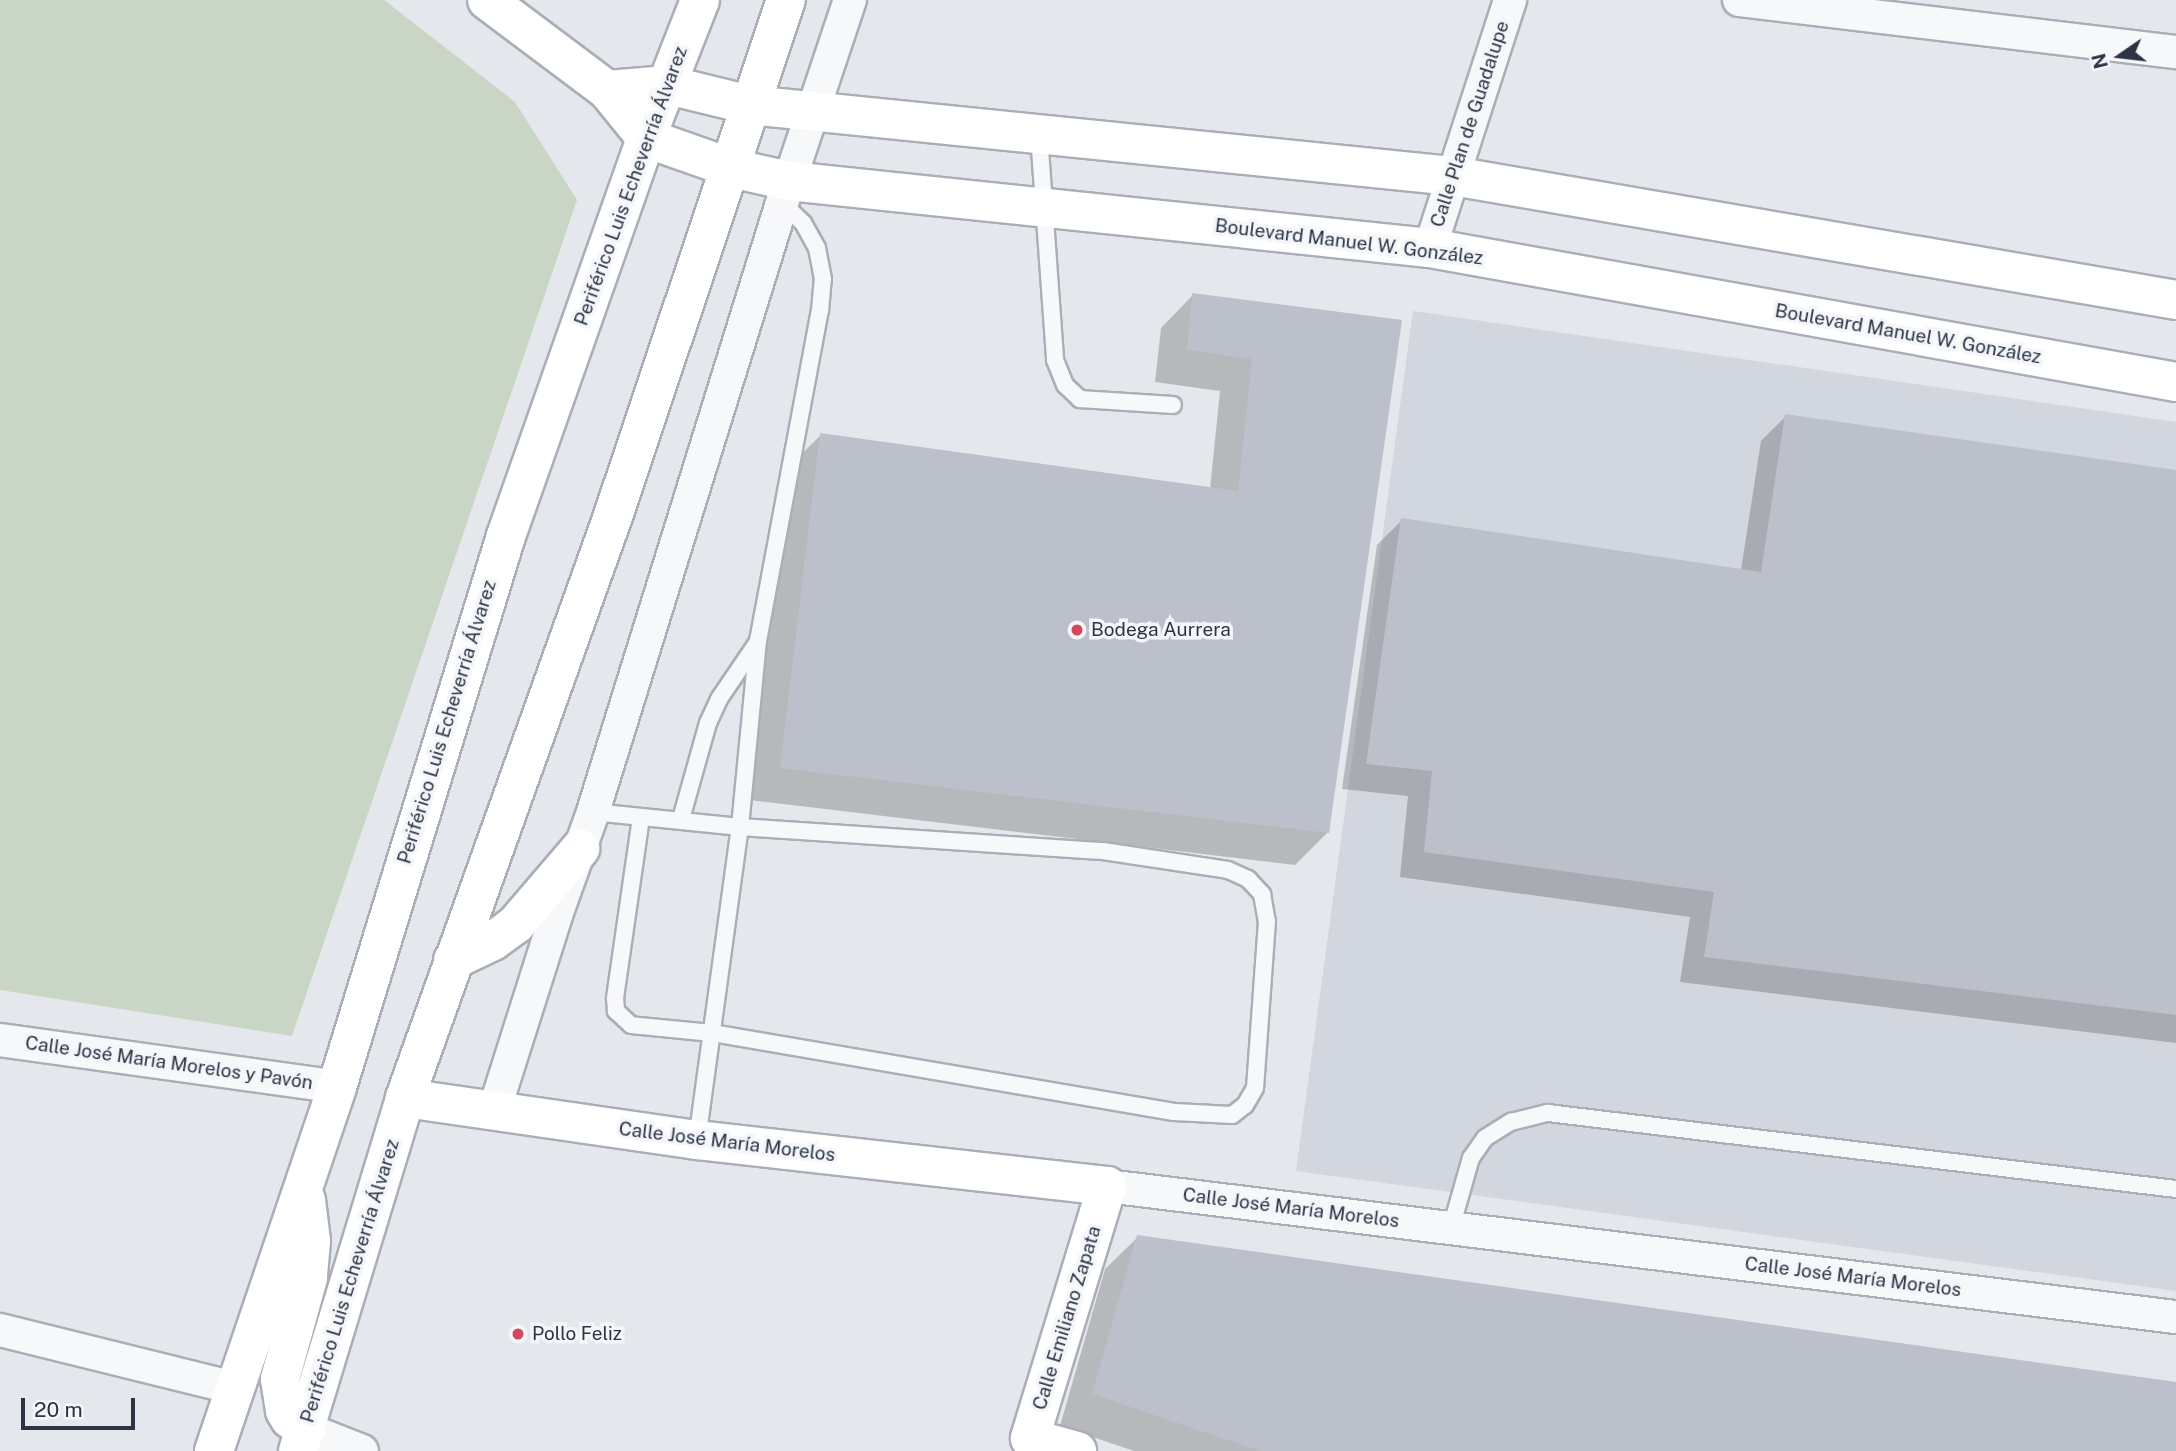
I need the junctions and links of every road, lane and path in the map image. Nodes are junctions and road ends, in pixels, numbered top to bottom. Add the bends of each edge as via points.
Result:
1 (487, 0) edge
2 (700, 0) edge
3 (786, 0) edge
4 (850, 0) edge
5 (1510, 0) edge
6 (1739, 0) edge
7 (2176, 52) edge
8 (668, 85) junction
9 (607, 90) junction
10 (750, 105) junction
11 (812, 112) junction
12 (1039, 135) junction
13 (646, 138) junction
14 (730, 168) junction
15 (1453, 176) junction
16 (786, 192) junction
17 (1042, 208) junction
18 (1430, 248) junction
19 (2176, 300) edge
20 (2176, 382) edge
21 (1172, 405) dead end
22 (758, 641) junction
23 (593, 812) junction
24 (641, 818) junction
25 (681, 819) junction
26 (740, 827) junction
27 (580, 849) junction
28 (453, 960) junction
29 (712, 1033) junction
30 (0, 1040) edge
31 (337, 1087) junction
32 (405, 1098) junction
33 (494, 1111) junction
34 (697, 1140) junction
35 (1107, 1186) junction
36 (304, 1187) junction
37 (2176, 1189) edge
38 (1451, 1228) junction
39 (2176, 1317) edge
40 (0, 1331) edge
41 (234, 1388) junction
42 (302, 1440) edge
43 (1028, 1445) edge
44 (214, 1451) edge
45 (362, 1451) edge
46 (1077, 1451) edge

1 - 9 street
2 - 8 street, Periférico Luis Echeverría Álvarez
3 - 10 street, Periférico Luis Echeverría Álvarez
4 - 11 street
5 - 15 street, Calle Plan de Guadalupe
6 - 7 street
8 - 9 street
8 - 10 street
8 - 13 street, Periférico Luis Echeverría Álvarez
9 - 13 street
10 - 11 street
10 - 14 street, Periférico Luis Echeverría Álvarez
11 - 12 street
11 - 16 street
12 - 15 street
12 - 17 lane
13 - 14 street, Boulevard Manuel W. González
13 - 31 street, Periférico Luis Echeverría Álvarez via 506,536
14 - 16 street, Boulevard Manuel W. González
14 - 28 street, Periférico Luis Echeverría Álvarez via 613,516
15 - 18 street, Calle Plan de Guadalupe
15 - 19 street
16 - 17 street, Boulevard Manuel W. González
16 - 22 lane via 817,248 823,279
16 - 23 street
17 - 18 street, Boulevard Manuel W. González
17 - 21 lane via 1055,360 1065,385 1080,399
18 - 20 street, Boulevard Manuel W. González
22 - 25 lane via 708,723
22 - 26 lane
23 - 24 lane
23 - 27 street
24 - 25 lane
24 - 29 lane via 616,1011 631,1025
25 - 26 lane
26 - 29 lane
26 - 29 lane via 1103,851 1228,870 1248,879 1262,894 1267,921 1255,1088 1232,1115 1174,1112
27 - 28 street via 516,924
27 - 33 street
28 - 32 street, Periférico Luis Echeverría Álvarez
29 - 34 lane
30 - 31 street, Calle José María Morelos y Pavón
31 - 36 street, Periférico Luis Echeverría Álvarez
32 - 33 street, Calle José María Morelos
32 - 42 street, Periférico Luis Echeverría Álvarez
33 - 34 street, Calle José María Morelos
34 - 35 street, Calle José María Morelos
35 - 38 street, Calle José María Morelos
35 - 43 street, Calle Emiliano Zapata
36 - 41 street, Periférico Luis Echeverría Álvarez
36 - 42 street via 310,1261 280,1390 285,1411
37 - 38 lane via 1548,1113 1511,1122 1485,1138 1471,1158
38 - 39 street, Calle José María Morelos
40 - 41 street
41 - 44 street, Periférico Luis Echeverría Álvarez
42 - 45 street
43 - 46 street

